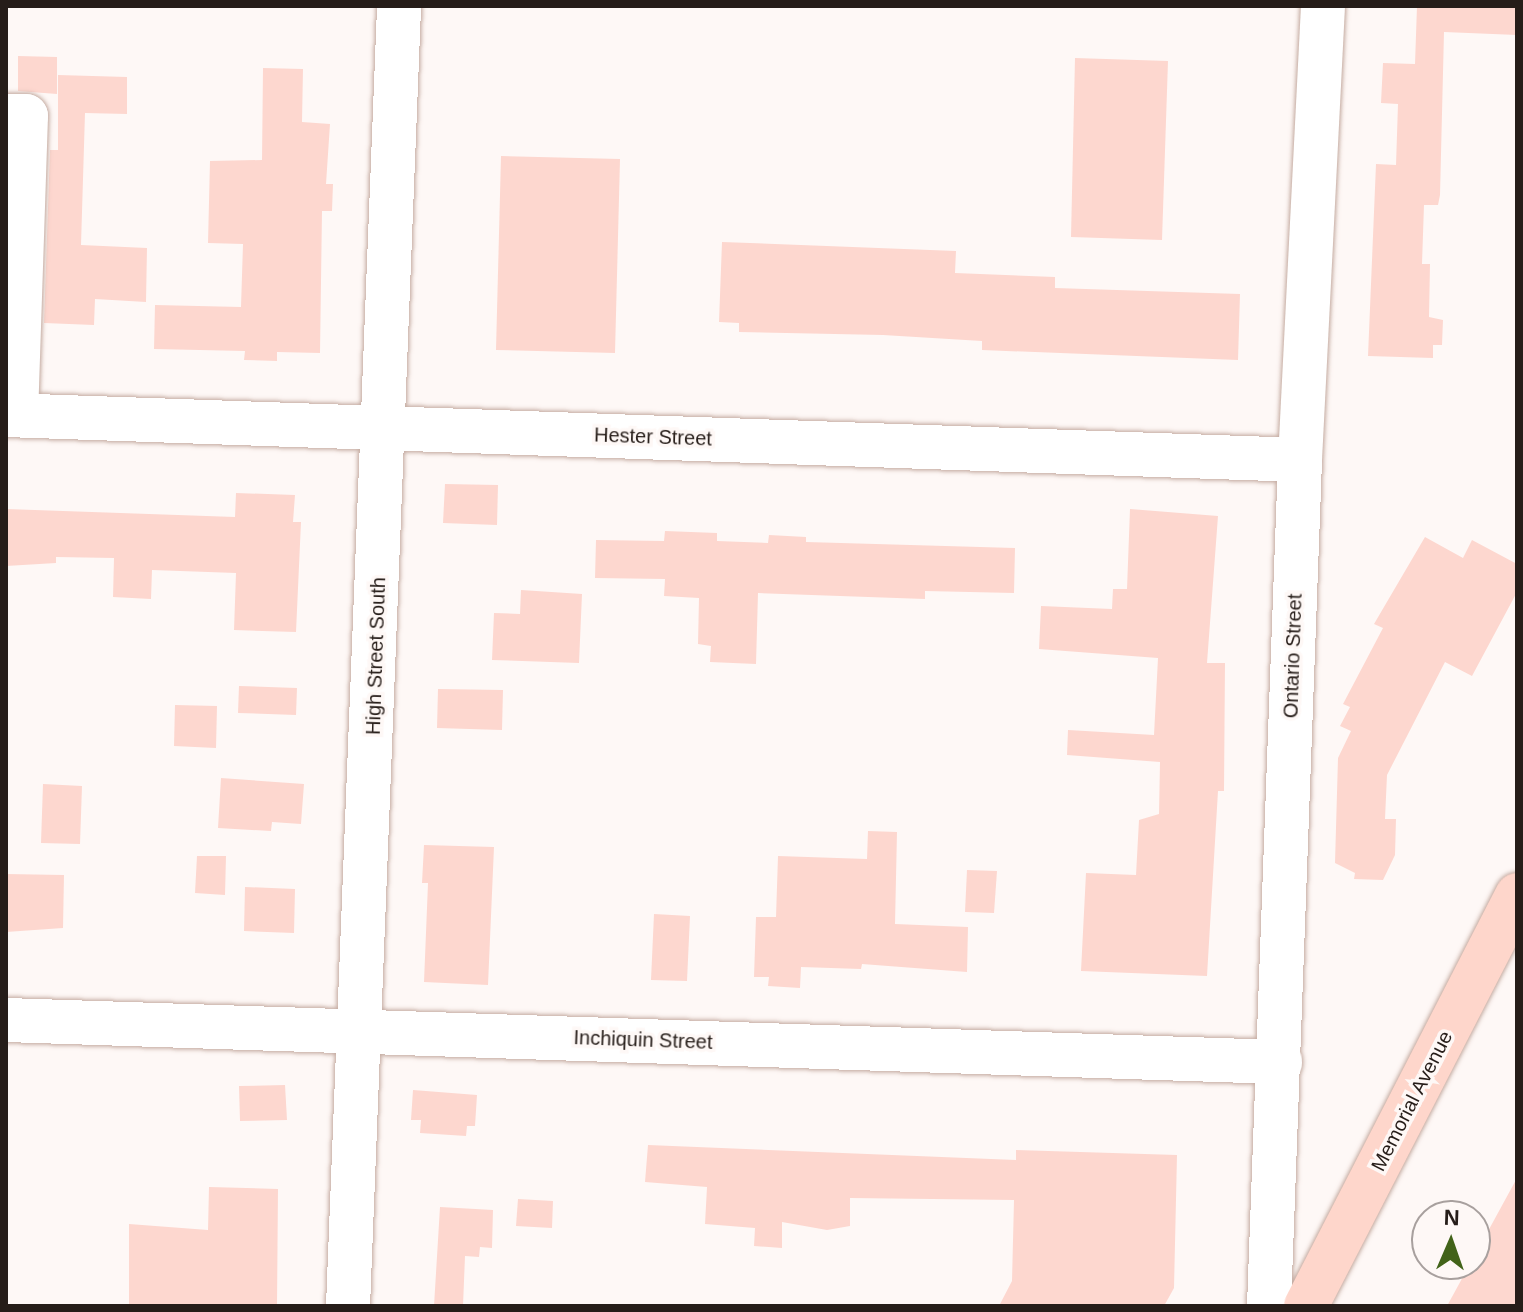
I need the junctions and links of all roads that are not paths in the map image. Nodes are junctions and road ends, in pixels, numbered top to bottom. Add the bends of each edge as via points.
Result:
1 (399, 6) edge
2 (1323, 6) edge
3 (6, 116) edge
4 (11, 415) edge
5 (385, 428) junction
6 (1300, 460) junction
7 (1517, 895) edge
8 (6, 1020) edge
9 (361, 1031) junction
10 (1280, 1062) junction
11 (348, 1306) edge
12 (1269, 1306) edge
13 (1306, 1306) edge

1 - 5 street, High Street South
2 - 6 street, Ontario Street
3 - 4 street via 26,116
4 - 5 street, Hester Street
5 - 6 street, Hester Street
5 - 9 street, High Street South
6 - 10 street, Ontario Street
7 - 13 main road, Memorial Avenue
8 - 9 street, Inchiquin Street
9 - 10 street, Inchiquin Street
9 - 11 street, High Street South
10 - 12 street, Ontario Street

